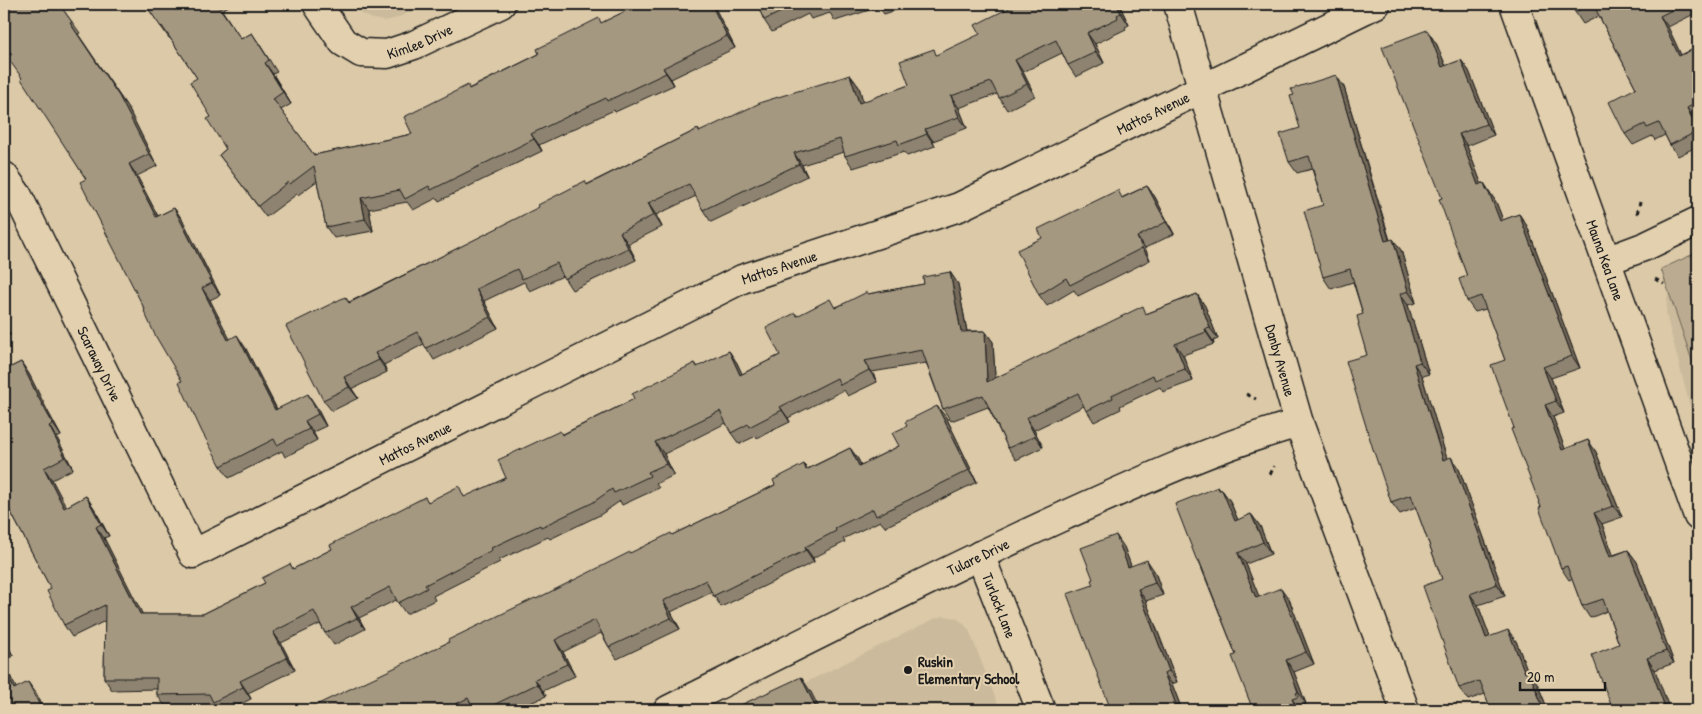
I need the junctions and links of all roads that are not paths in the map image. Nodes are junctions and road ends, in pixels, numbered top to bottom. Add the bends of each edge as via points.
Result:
1 (317, 4) edge
2 (501, 4) edge
3 (1178, 4) edge
4 (1376, 4) edge
5 (1514, 4) edge
6 (1203, 88) junction
7 (4, 176) edge
8 (1698, 221) edge
9 (1606, 261) junction
10 (1299, 423) junction
11 (1698, 516) edge
12 (193, 554) joint
13 (980, 555) junction
14 (668, 710) edge
15 (1041, 710) edge
16 (1405, 710) edge

1 - 2 street, Kimlee Drive via 342,42 361,53 387,54 414,45
3 - 6 street, Danby Avenue
4 - 6 street, Mattos Avenue
5 - 9 street, Mauna Kea Lane
6 - 10 street, Danby Avenue
6 - 12 street, Mattos Avenue via 959,207 742,279
7 - 12 street, Scaraway Drive via 18,196
8 - 9 street
9 - 11 street, Mauna Kea Lane
10 - 13 street, Tulare Drive via 1265,432 1169,468
10 - 16 street, Danby Avenue
13 - 14 street, Tulare Drive
13 - 15 street, Turlock Lane

